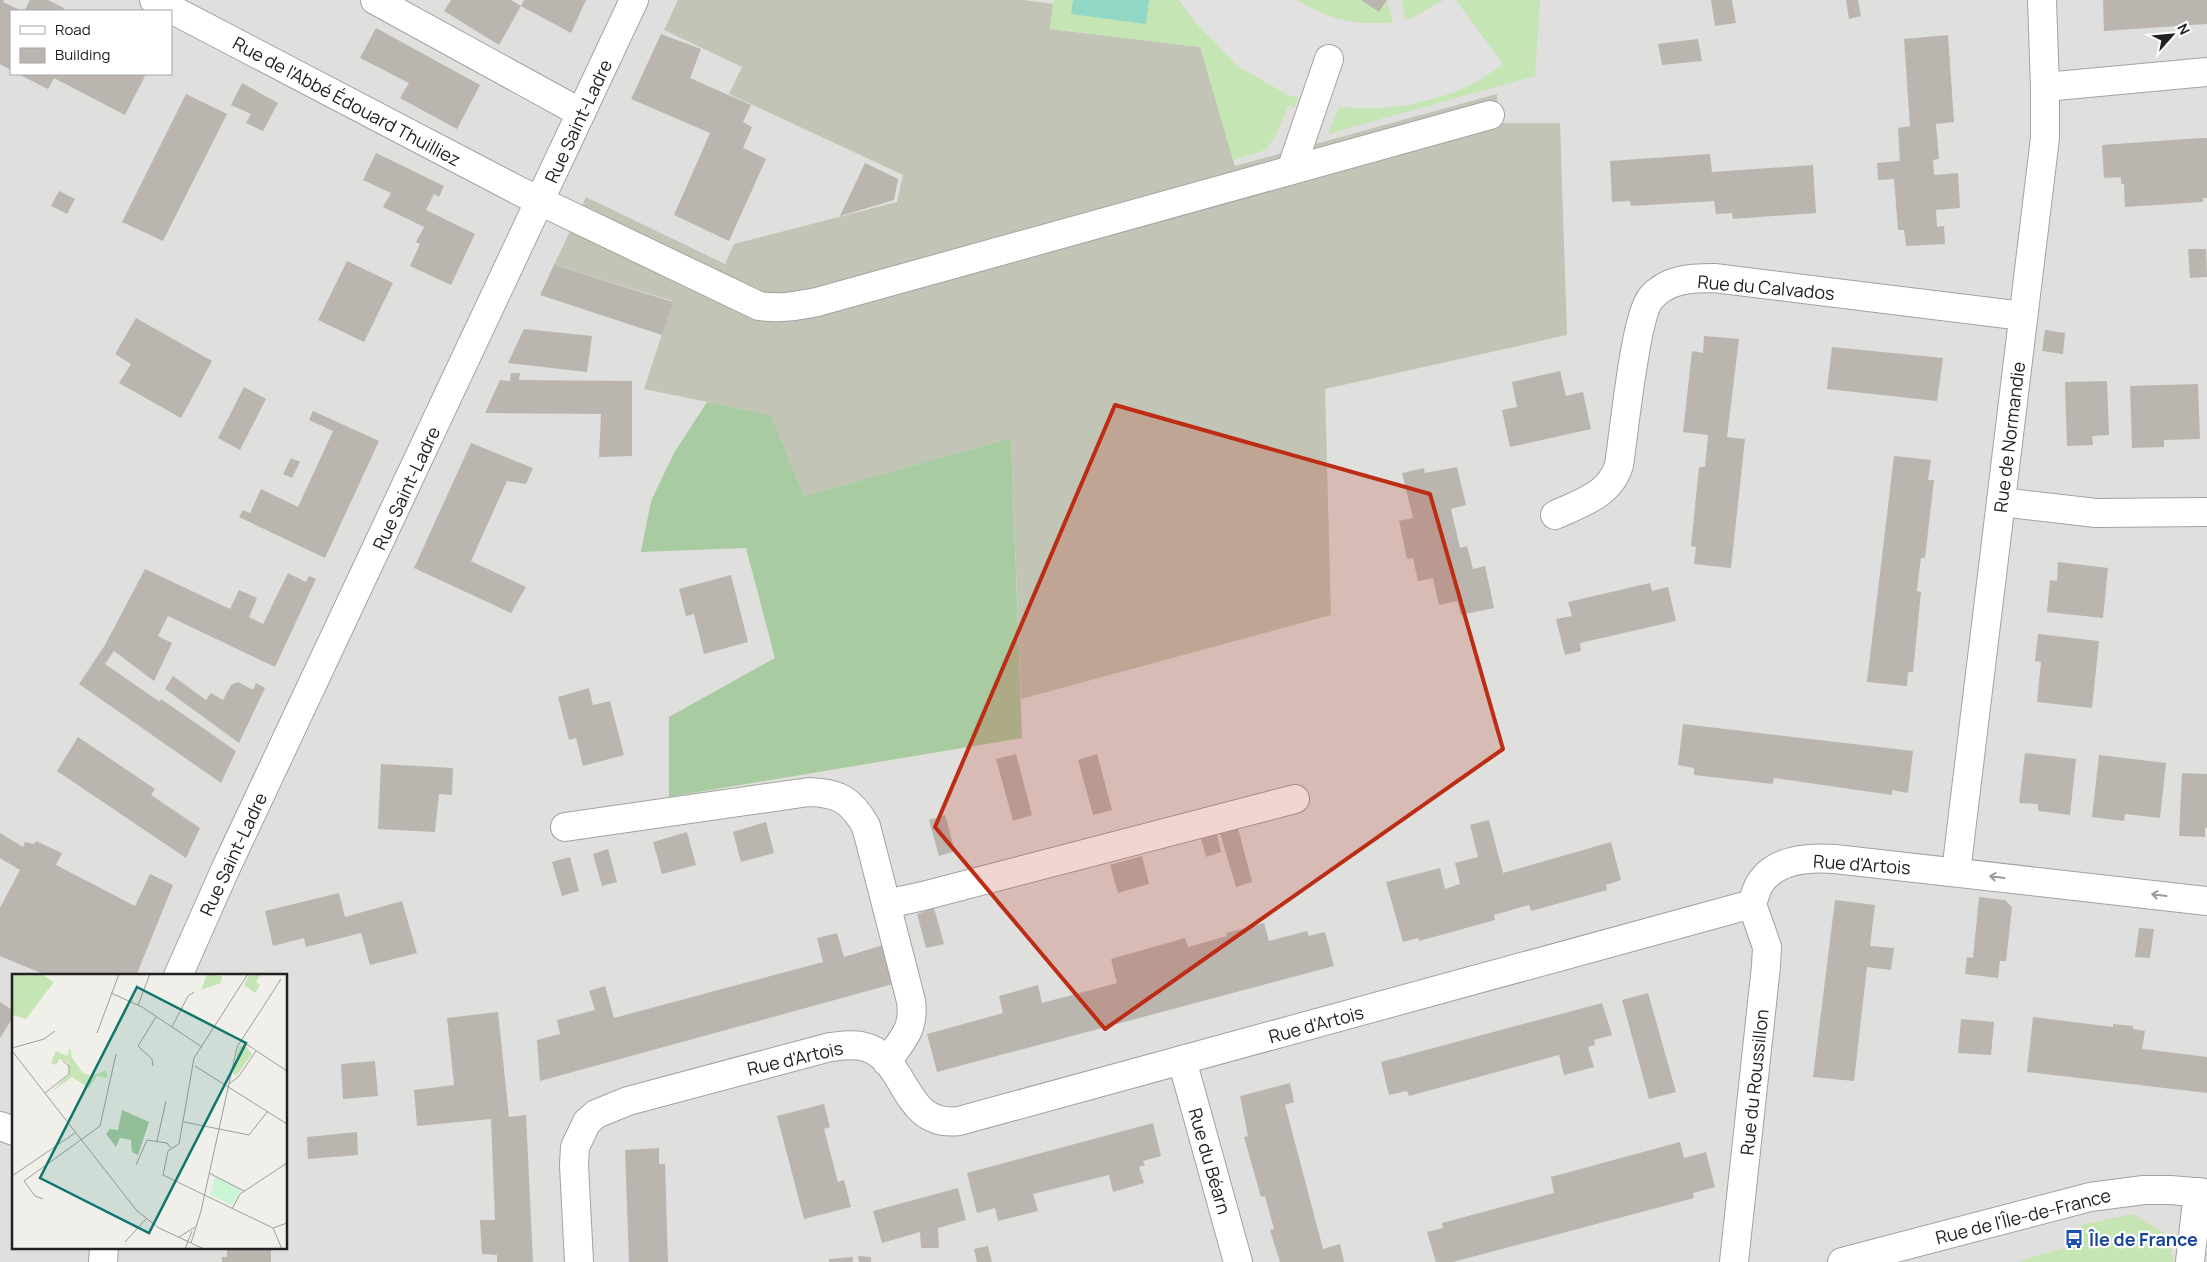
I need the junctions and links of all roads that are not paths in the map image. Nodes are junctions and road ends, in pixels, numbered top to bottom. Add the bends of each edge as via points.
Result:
1 (154, 0) edge
2 (375, 0) edge
3 (634, 0) edge
4 (2042, 0) edge
5 (1329, 59) dead end
6 (2207, 72) edge
7 (2045, 87) junction
8 (581, 113) junction
9 (1490, 115) dead end
10 (1291, 170) junction
11 (540, 202) junction
12 (2022, 316) junction
13 (2001, 502) junction
14 (2207, 512) edge
15 (1555, 515) dead end
16 (1295, 799) dead end
17 (565, 827) dead end
18 (1956, 872) junction
19 (2207, 901) edge
20 (887, 904) junction
21 (1752, 904) junction
22 (179, 974) edge
23 (1182, 1060) junction
24 (888, 1062) junction
25 (2203, 1193) edge
26 (579, 1262) edge
27 (1238, 1262) edge
28 (1734, 1262) edge
29 (1842, 1262) edge
30 (2190, 1262) edge

1 - 11 street, Rue de l'Abbé Édouard Thuilliez
2 - 8 street
3 - 8 street, Rue Saint-Ladre
4 - 7 street, Rue de Normandie
5 - 10 street
6 - 7 street
7 - 12 street, Rue de Normandie via 2044,146
8 - 11 street, Rue Saint-Ladre
9 - 10 street, Rue de l'Abbé Édouard Thuilliez
10 - 11 street, Rue de l'Abbé Édouard Thuilliez via 817,302 776,308 759,306
11 - 22 street, Rue Saint-Ladre
12 - 13 street, Rue de Normandie
12 - 15 street, Rue du Calvados via 1714,278 1672,283 1650,298 1640,322 1616,477 1598,495
13 - 14 street via 2096,513
13 - 18 street, Rue de Normandie
16 - 20 street
17 - 20 street via 809,792 836,796 850,804 866,826
19 -> 18 street, Rue d'Artois
18 - 21 street, Rue d'Artois via 1834,859 1800,860 1772,871 1760,884
20 - 24 street via 913,1014 912,1025
21 - 23 street, Rue d'Artois
21 - 28 street, Rue du Roussillon via 1767,947
23 - 24 street, Rue d'Artois via 948,1122 934,1120 924,1114
23 - 27 street, Rue du Béarn
24 - 26 street, Rue d'Artois via 875,1051 861,1046 830,1047 628,1101 596,1114 587,1122 575,1147
25 - 29 street, Rue de l'Île-de-France via 2144,1190 2090,1197
25 - 30 street

